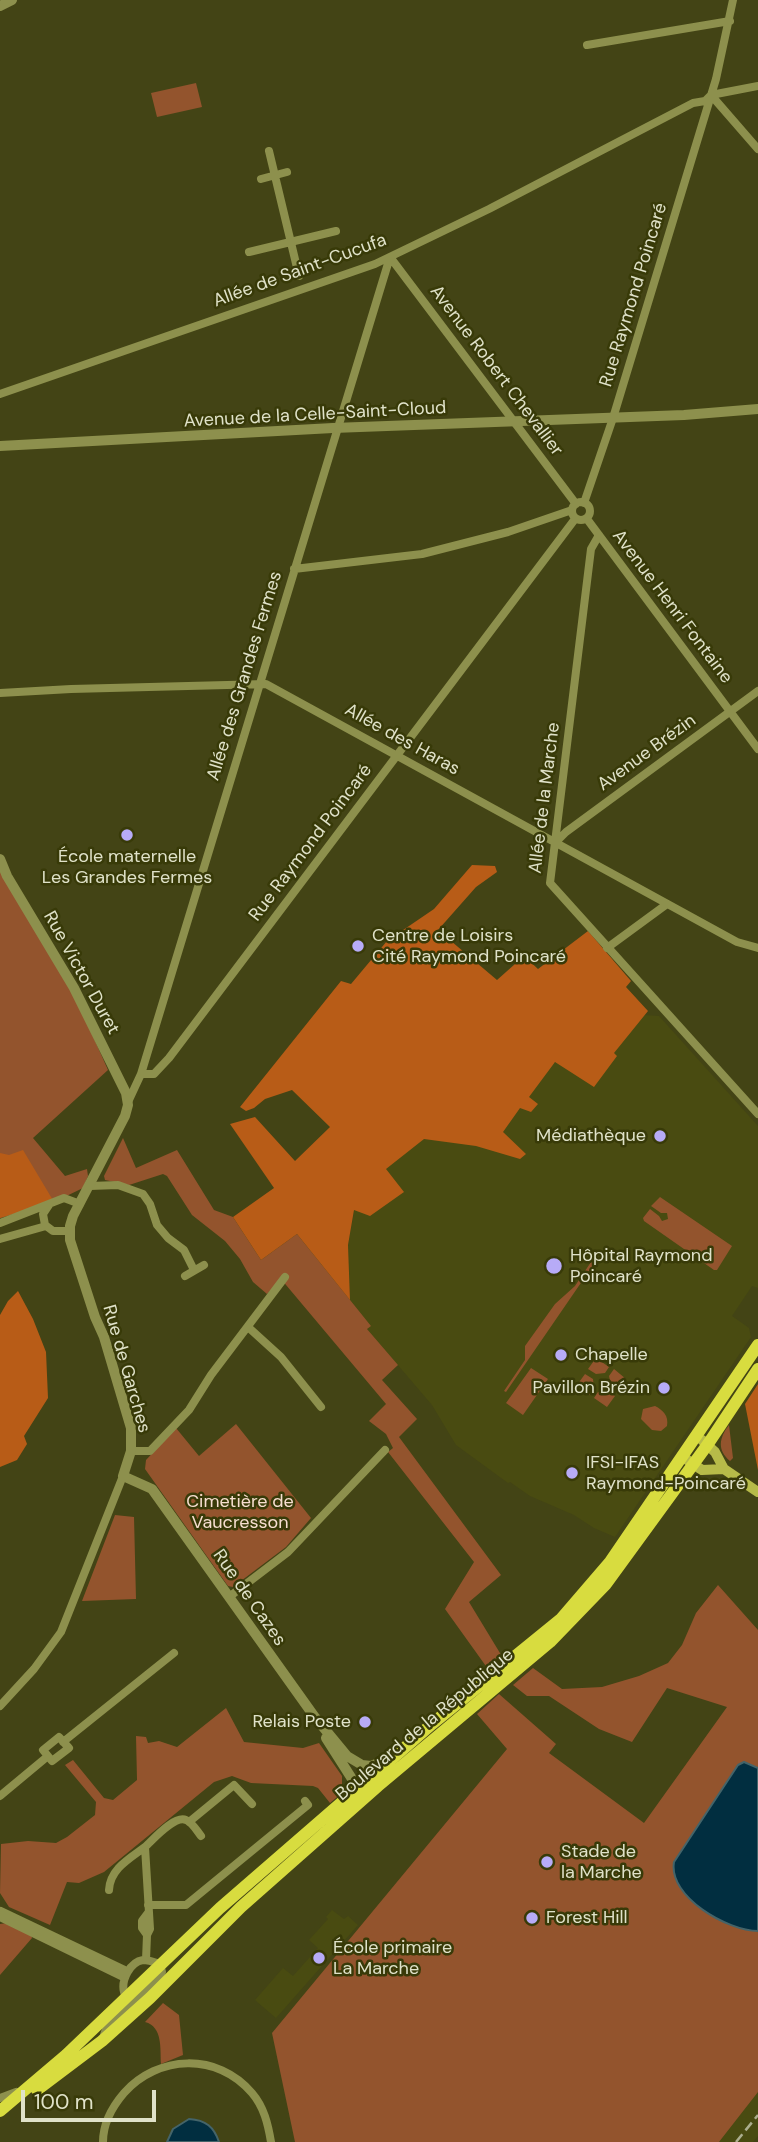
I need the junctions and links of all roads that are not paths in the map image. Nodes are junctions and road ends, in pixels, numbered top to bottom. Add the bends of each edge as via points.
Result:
1 (12, 0) edge
2 (733, 0) edge
3 (0, 6) edge
4 (730, 21) junction
5 (587, 45) dead end
6 (758, 86) edge
7 (711, 95) junction
8 (758, 149) edge
9 (269, 151) dead end
10 (287, 172) dead end
11 (275, 175) junction
12 (261, 179) dead end
13 (336, 231) dead end
14 (290, 242) junction
15 (249, 252) dead end
16 (390, 257) junction
17 (299, 276) dead end
18 (0, 394) edge
19 (758, 409) edge
20 (613, 418) junction
21 (514, 422) junction
22 (338, 428) junction
23 (0, 446) edge
24 (577, 509) junction
25 (587, 519) junction
26 (599, 535) junction
27 (294, 569) junction
28 (260, 684) junction
29 (758, 691) edge
30 (0, 694) edge
31 (730, 712) junction
32 (758, 748) edge
33 (397, 755) junction
34 (556, 843) junction
35 (0, 859) edge
36 (667, 904) junction
37 (607, 948) junction
38 (758, 948) edge
39 (141, 1074) junction
40 (128, 1104) junction
41 (758, 1114) edge
42 (90, 1186) junction
43 (52, 1203) junction
44 (80, 1204) junction
45 (0, 1223) edge
46 (46, 1226) junction
47 (70, 1231) junction
48 (0, 1239) edge
49 (204, 1265) dead end
50 (194, 1269) junction
51 (185, 1276) dead end
52 (285, 1277) dead end
53 (248, 1327) junction
54 (758, 1345) edge
55 (758, 1369) edge
56 (321, 1407) dead end
57 (702, 1440) junction
58 (385, 1450) dead end
59 (131, 1451) junction
60 (717, 1456) junction
61 (688, 1461) junction
62 (710, 1468) junction
63 (723, 1469) junction
64 (123, 1476) junction
65 (758, 1492) edge
66 (229, 1597) junction
67 (174, 1653) dead end
68 (0, 1706) edge
69 (314, 1716) junction
70 (407, 1746) junction
71 (362, 1765) junction
72 (377, 1773) junction
73 (377, 1786) junction
74 (362, 1793) junction
75 (0, 1796) edge
76 (305, 1801) dead end
77 (252, 1804) dead end
78 (189, 1822) junction
79 (201, 1836) dead end
80 (145, 1847) junction
81 (109, 1890) dead end
82 (148, 1909) junction
83 (0, 1911) edge
84 (146, 1960) junction
85 (160, 1964) junction
86 (126, 1975) junction
87 (132, 2003) junction
88 (32, 2085) junction
89 (0, 2098) edge
90 (15, 2099) junction
91 (0, 2111) edge
92 (103, 2142) edge
93 (271, 2142) edge

1 - 3 street
2 - 4 street, Rue Raymond Poincaré
4 - 5 street
4 - 7 street, Rue Raymond Poincaré
6 - 7 street, Allée de Saint-Cucufa
7 - 8 street
7 - 16 street, Allée de Saint-Cucufa
7 - 20 street, Rue Raymond Poincaré
9 - 11 street
10 - 11 street
11 - 12 street
11 - 14 street
13 - 14 street
14 - 15 street
14 - 17 street
16 - 18 street, Allée de Saint-Cucufa
16 - 21 street, Avenue Robert Chevallier
16 - 22 street, Allée des Grandes Fermes
19 - 20 street, Avenue de la Celle-Saint-Cloud
20 - 21 street, Avenue de la Celle-Saint-Cloud
20 - 24 street, Rue Raymond Poincaré
21 - 22 street, Avenue de la Celle-Saint-Cloud
21 - 24 street, Avenue Robert Chevallier
22 - 23 street, Avenue de la Celle-Saint-Cloud
22 - 27 street, Allée des Grandes Fermes
24 - 25 street via 581,521
24 - 25 street via 591,511
24 - 27 street via 422,554
24 - 33 street, Rue Raymond Poincaré
25 - 26 street, Avenue Henri Fontaine
26 - 31 street, Avenue Henri Fontaine
26 - 34 street, Allée de la Marche via 591,549
27 - 28 street, Allée des Grandes Fermes
28 - 30 street, Allée des Haras
28 - 33 street, Allée des Haras
28 - 39 street, Allée des Grandes Fermes
29 - 31 street, Avenue Brézin
31 - 32 street, Avenue Henri Fontaine
31 - 34 street, Avenue Brézin
33 - 34 street, Allée des Haras
33 - 39 street, Rue Raymond Poincaré via 162,1067 154,1074
34 - 36 street, Allée des Haras
34 - 37 street, Allée de la Marche via 550,883
35 - 40 street, Rue Victor Duret via 75,988
36 - 37 street
36 - 38 street, Allée des Haras via 737,942
37 - 41 street, Allée de la Marche
39 - 40 street, Allée des Grandes Fermes
40 - 42 street
42 - 44 street
42 - 50 street via 118,1185 143,1194 157,1225 184,1250
43 - 44 street via 64,1198
43 - 45 street
43 - 46 street via 44,1212
44 - 47 street
46 - 47 street
46 - 48 street
47 - 59 street, Rue de Garches via 131,1428
49 - 50 street
50 - 51 street
52 - 53 street
53 - 56 street via 281,1357
53 - 59 street via 185,1415 149,1451
54 - 57 main road
55 - 57 main road
57 - 60 main road
57 - 61 main road, Boulevard de la République
58 - 66 street via 288,1552
59 - 64 street, Rue de Garches
60 - 62 main road
60 - 63 main road
61 - 62 main road
61 - 70 main road, Boulevard de la République via 555,1624
61 - 73 main road, Boulevard de la République via 606,1584 550,1642
62 - 63 main road
63 - 65 main road
64 - 66 street, Rue de Cazes via 152,1489
64 - 68 street, Rue de Garches via 61,1632
66 - 69 street, Rue de Cazes
67 - 75 street via 63,1742 59,1737 43,1750 48,1756
69 - 71 street, Rue de Cazes via 347,1756
69 - 74 street, Rue de Cazes
70 - 71 street via 377,1765
70 - 72 main road, Boulevard de la République
71 - 72 street, Rue de Cazes
72 - 73 street
72 - 74 main road, Boulevard de la République
73 - 74 main road, Boulevard de la République
74 - 85 main road, Boulevard de la République via 220,1908
74 - 87 main road, Boulevard de la République
76 - 82 street via 308,1805 186,1905
77 - 78 street via 234,1785
78 - 79 street
78 - 80 street via 174,1821
80 - 81 street via 115,1871
80 - 82 street
82 - 84 street
83 - 86 street
84 - 85 street
84 - 86 street via 138,1961
85 - 87 main road, Boulevard de la République
86 - 87 street via 123,1989
87 - 88 main road, Boulevard de la République
87 - 90 main road, Boulevard de la République via 102,2041 35,2092
88 - 89 street
88 - 90 main road, Boulevard de la République
90 - 91 main road, Boulevard de la République
92 - 93 street via 112,2109 131,2086 162,2067 181,2062 207,2065 234,2077 253,2093 267,2118

